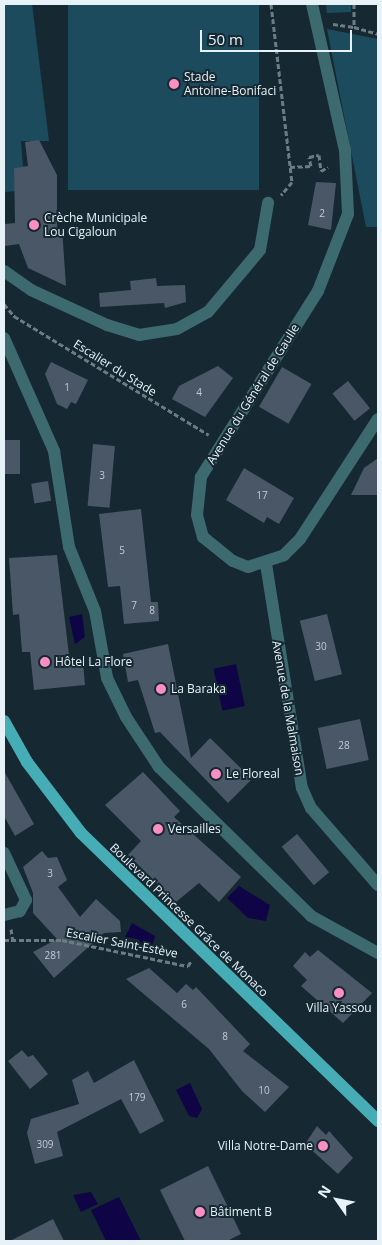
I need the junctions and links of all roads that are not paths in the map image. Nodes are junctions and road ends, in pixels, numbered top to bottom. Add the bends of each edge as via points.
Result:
1 (312, 4) edge
2 (268, 203) road end
3 (4, 271) edge
4 (4, 338) edge
5 (378, 419) edge
6 (266, 564) junction
7 (4, 721) edge
8 (4, 853) edge
9 (378, 885) edge
10 (4, 915) edge
11 (378, 953) edge
12 (378, 1120) edge

1 - 6 street, Avenue du Général de Gaulle via 345,150 348,214 336,253 318,291 221,443 196,494 203,536 233,561 248,567
2 - 3 street via 260,250 208,312 177,329 138,335 107,325 31,290
4 - 11 street via 54,451 69,547 95,611 107,678 126,717 159,767 311,916
5 - 6 street via 300,539
6 - 9 street, Avenue de la Malmaison via 302,788 311,808
7 - 12 main road, Boulevard Princesse Grâce de Monaco via 69,819 198,950
8 - 10 street via 26,900 20,911

